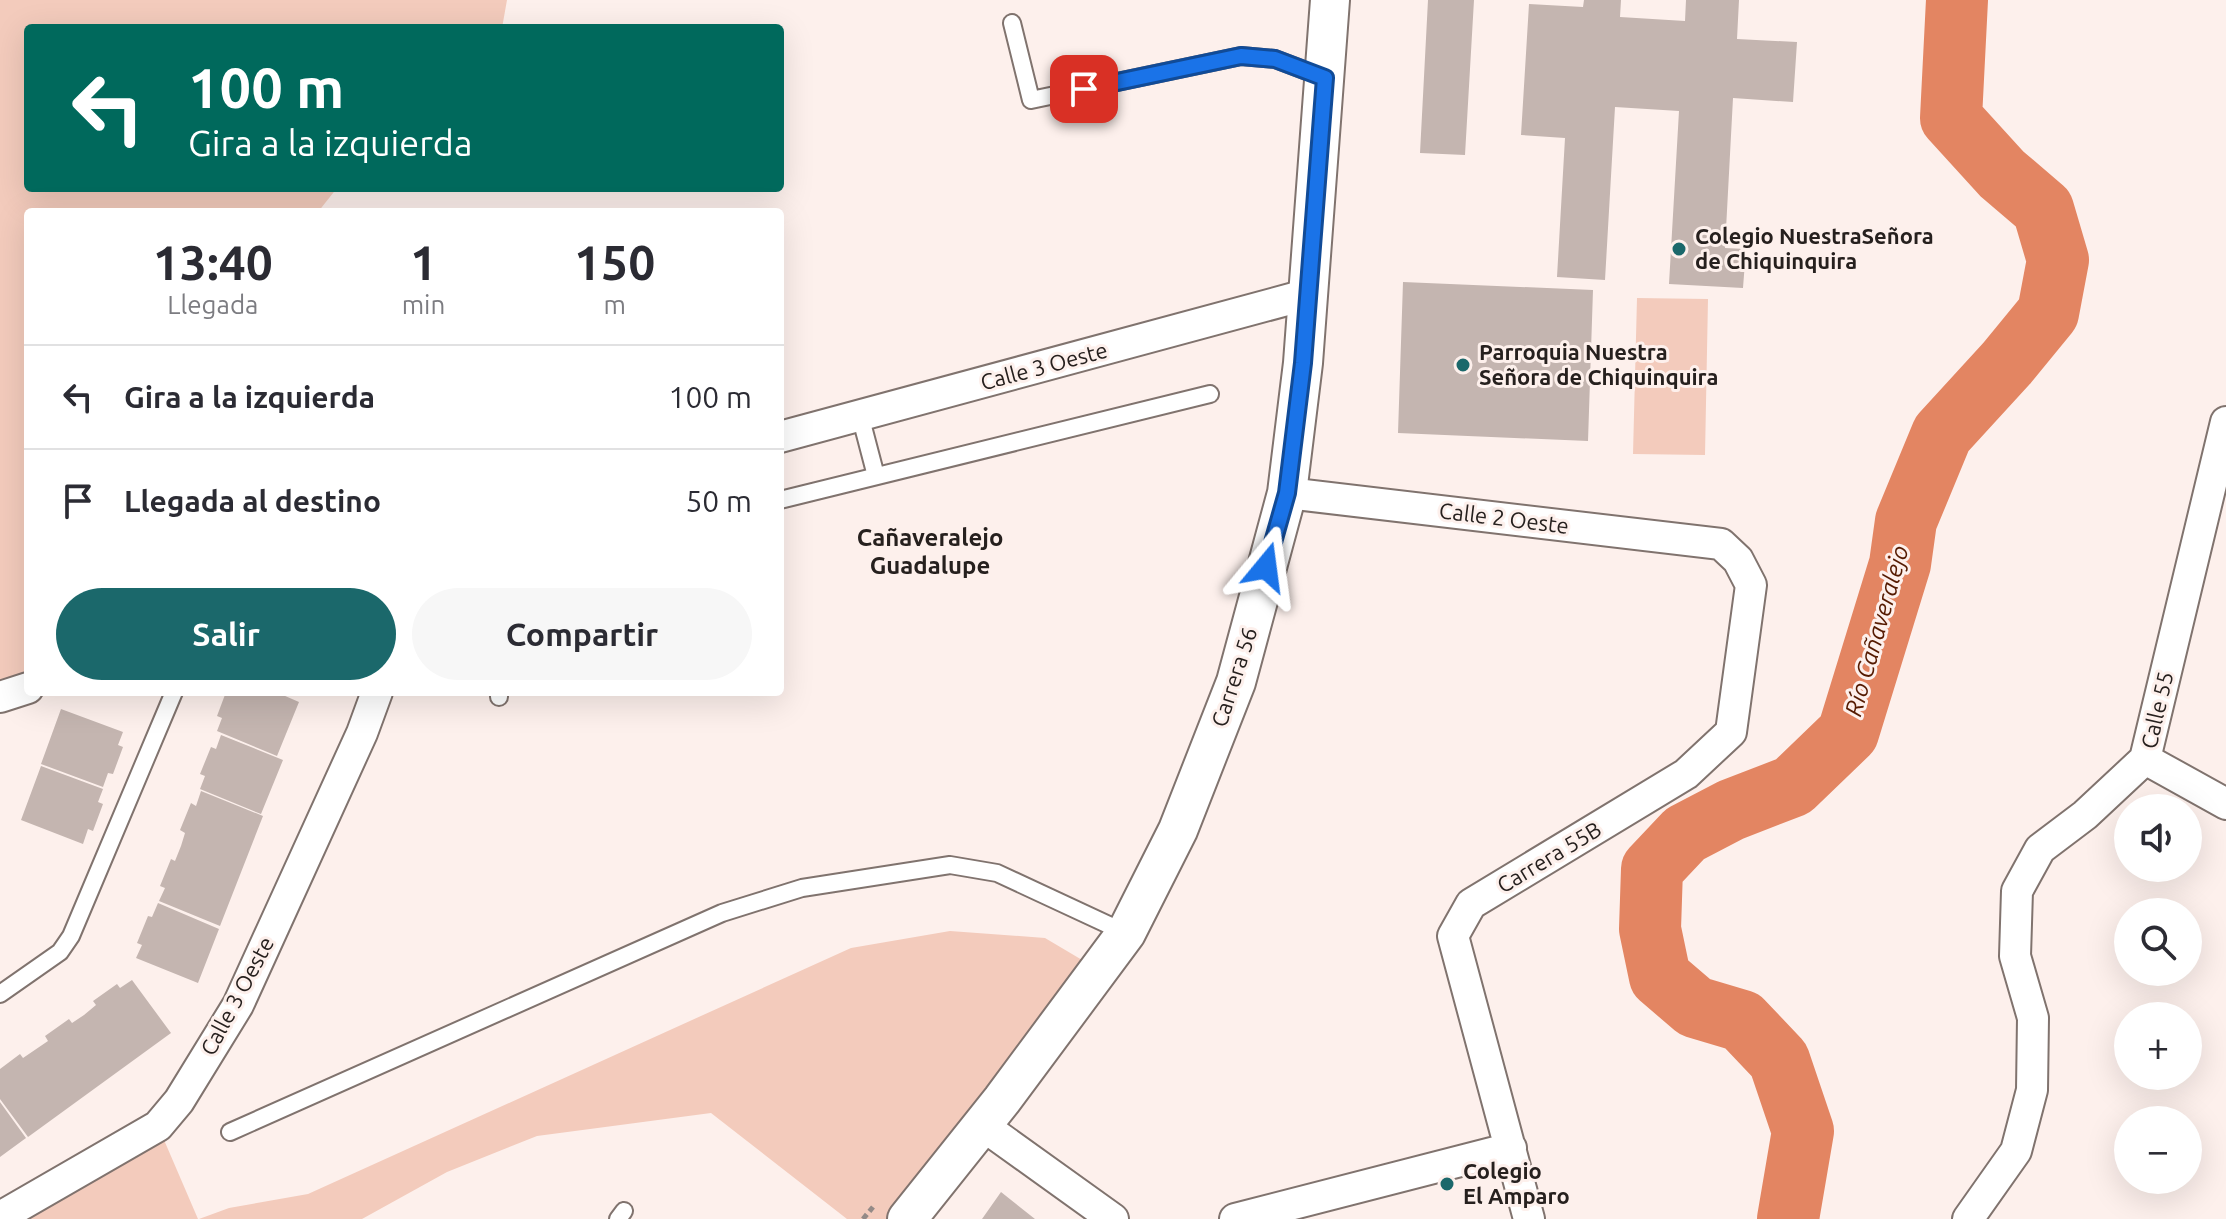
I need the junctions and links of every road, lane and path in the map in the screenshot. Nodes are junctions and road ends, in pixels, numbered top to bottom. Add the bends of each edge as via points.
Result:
1 (1330, 0) edge
2 (1012, 23) dead end
3 (1325, 78) junction
4 (1309, 294) junction
5 (1210, 394) dead end
6 (860, 415) junction
7 (2226, 422) edge
8 (784, 436) edge
9 (2220, 471) edge
10 (876, 476) junction
11 (1287, 493) junction
12 (784, 499) edge
13 (1721, 544) joint
14 (24, 689) edge
15 (172, 696) edge
16 (376, 696) edge
17 (0, 697) edge
18 (2145, 759) junction
19 (2226, 804) edge
20 (1126, 933) junction
21 (0, 994) edge
22 (982, 1125) junction
23 (230, 1132) dead end
24 (1511, 1148) junction
25 (0, 1217) edge
26 (907, 1219) edge
27 (1113, 1219) edge
28 (1235, 1219) edge
29 (1529, 1219) edge
30 (1968, 1219) edge

1 - 3 street, Carrera 56
2 - 3 lane via 1031,100 1241,56 1275,59
3 - 4 street, Carrera 56
4 - 6 street, Calle 3 Oeste
4 - 11 street, Carrera 56
5 - 10 lane
6 - 8 street, Calle 3 Oeste
6 - 10 lane
7 - 9 street, Calle 55
9 - 18 street, Calle 55
10 - 12 lane
11 - 13 street, Calle 2 Oeste
11 - 20 street, Carrera 56 via 1236,682 1178,830
13 - 24 street, Carrera 55B via 1738,560 1751,585 1731,732 1686,774 1471,904 1453,936
14 - 17 street
15 - 21 lane via 71,936 60,952
16 - 25 street, Calle 3 Oeste via 238,1005 179,1101 158,1126
18 - 19 street
18 - 30 street, Calle 55 via 2040,849 2017,891 2015,956 2033,1018 2032,1090 2016,1151
20 - 22 street, Carrera 56
20 - 23 lane via 997,873 950,865 802,888 722,913
22 - 26 street, Carrera 56
22 - 27 street
24 - 28 street
24 - 29 street, Carrera 55B

